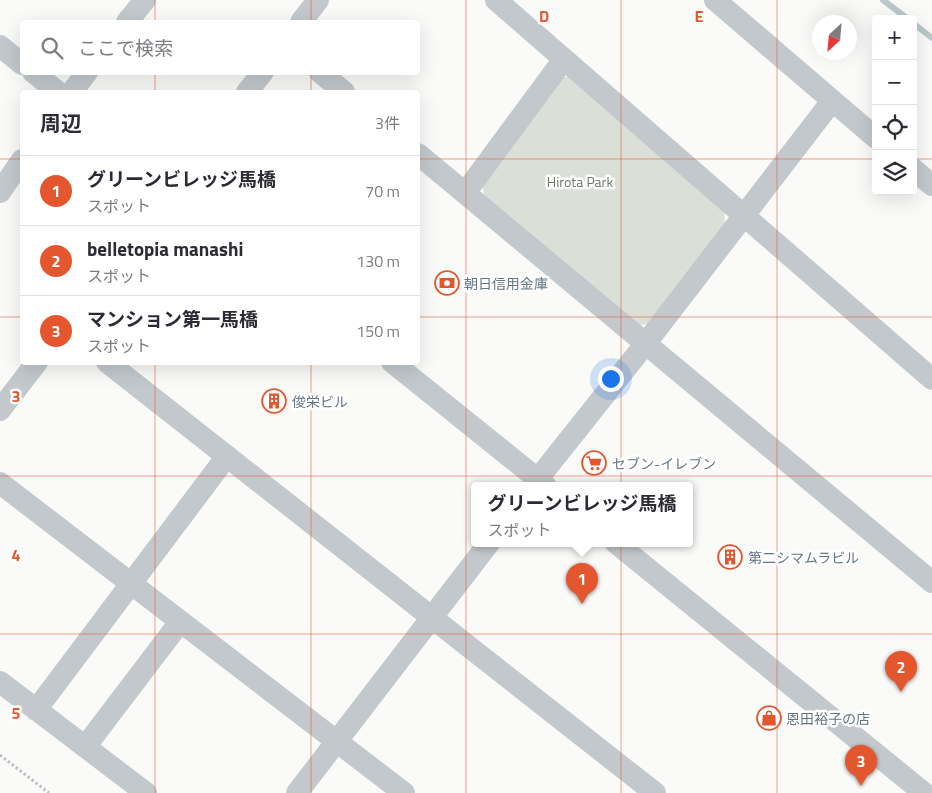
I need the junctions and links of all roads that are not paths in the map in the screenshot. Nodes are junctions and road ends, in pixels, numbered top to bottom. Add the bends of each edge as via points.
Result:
1 (145, 0) edge
2 (318, 0) edge
3 (496, 0) edge
4 (715, 0) edge
5 (129, 20) edge
6 (303, 20) edge
7 (0, 46) edge
8 (564, 59) junction
9 (20, 62) edge
10 (37, 75) edge
11 (86, 75) edge
12 (261, 75) edge
13 (324, 75) edge
14 (56, 90) edge
15 (74, 90) edge
16 (249, 90) edge
17 (342, 90) edge
18 (832, 101) junction
19 (872, 135) edge
20 (420, 156) edge
21 (20, 163) edge
22 (917, 173) edge
23 (932, 185) edge
24 (0, 192) edge
25 (465, 193) junction
26 (744, 216) junction
27 (646, 343) junction
28 (35, 365) edge
29 (111, 365) edge
30 (396, 365) edge
31 (932, 379) edge
32 (0, 410) edge
33 (226, 456) junction
34 (537, 482) edge
35 (539, 482) edge
36 (0, 483) edge
37 (485, 547) edge
38 (621, 547) edge
39 (932, 582) edge
40 (131, 584) junction
41 (431, 617) junction
42 (180, 622) junction
43 (0, 682) edge
44 (36, 710) junction
45 (336, 741) junction
46 (85, 747) junction
47 (146, 793) edge
48 (297, 793) edge
49 (404, 793) edge
50 (655, 793) edge
51 (924, 793) edge

1 - 5 street
2 - 6 street
3 - 8 street
4 - 18 street
7 - 9 street
8 - 25 street
8 - 26 street
10 - 14 street
11 - 15 street
12 - 16 street
13 - 17 street
18 - 19 street
18 - 26 street
20 - 25 street
21 - 24 street
22 - 23 street
25 - 27 street
26 - 27 street
26 - 31 street
27 - 35 street
27 - 39 street
28 - 32 street
29 - 33 street
30 - 34 street
33 - 40 street
33 - 41 street
36 - 40 street
37 - 41 street
38 - 51 street
40 - 42 street
40 - 44 street
41 - 45 street
41 - 50 street
42 - 45 street
42 - 46 street
43 - 44 street
44 - 46 street
45 - 48 street
45 - 49 street
46 - 47 street

